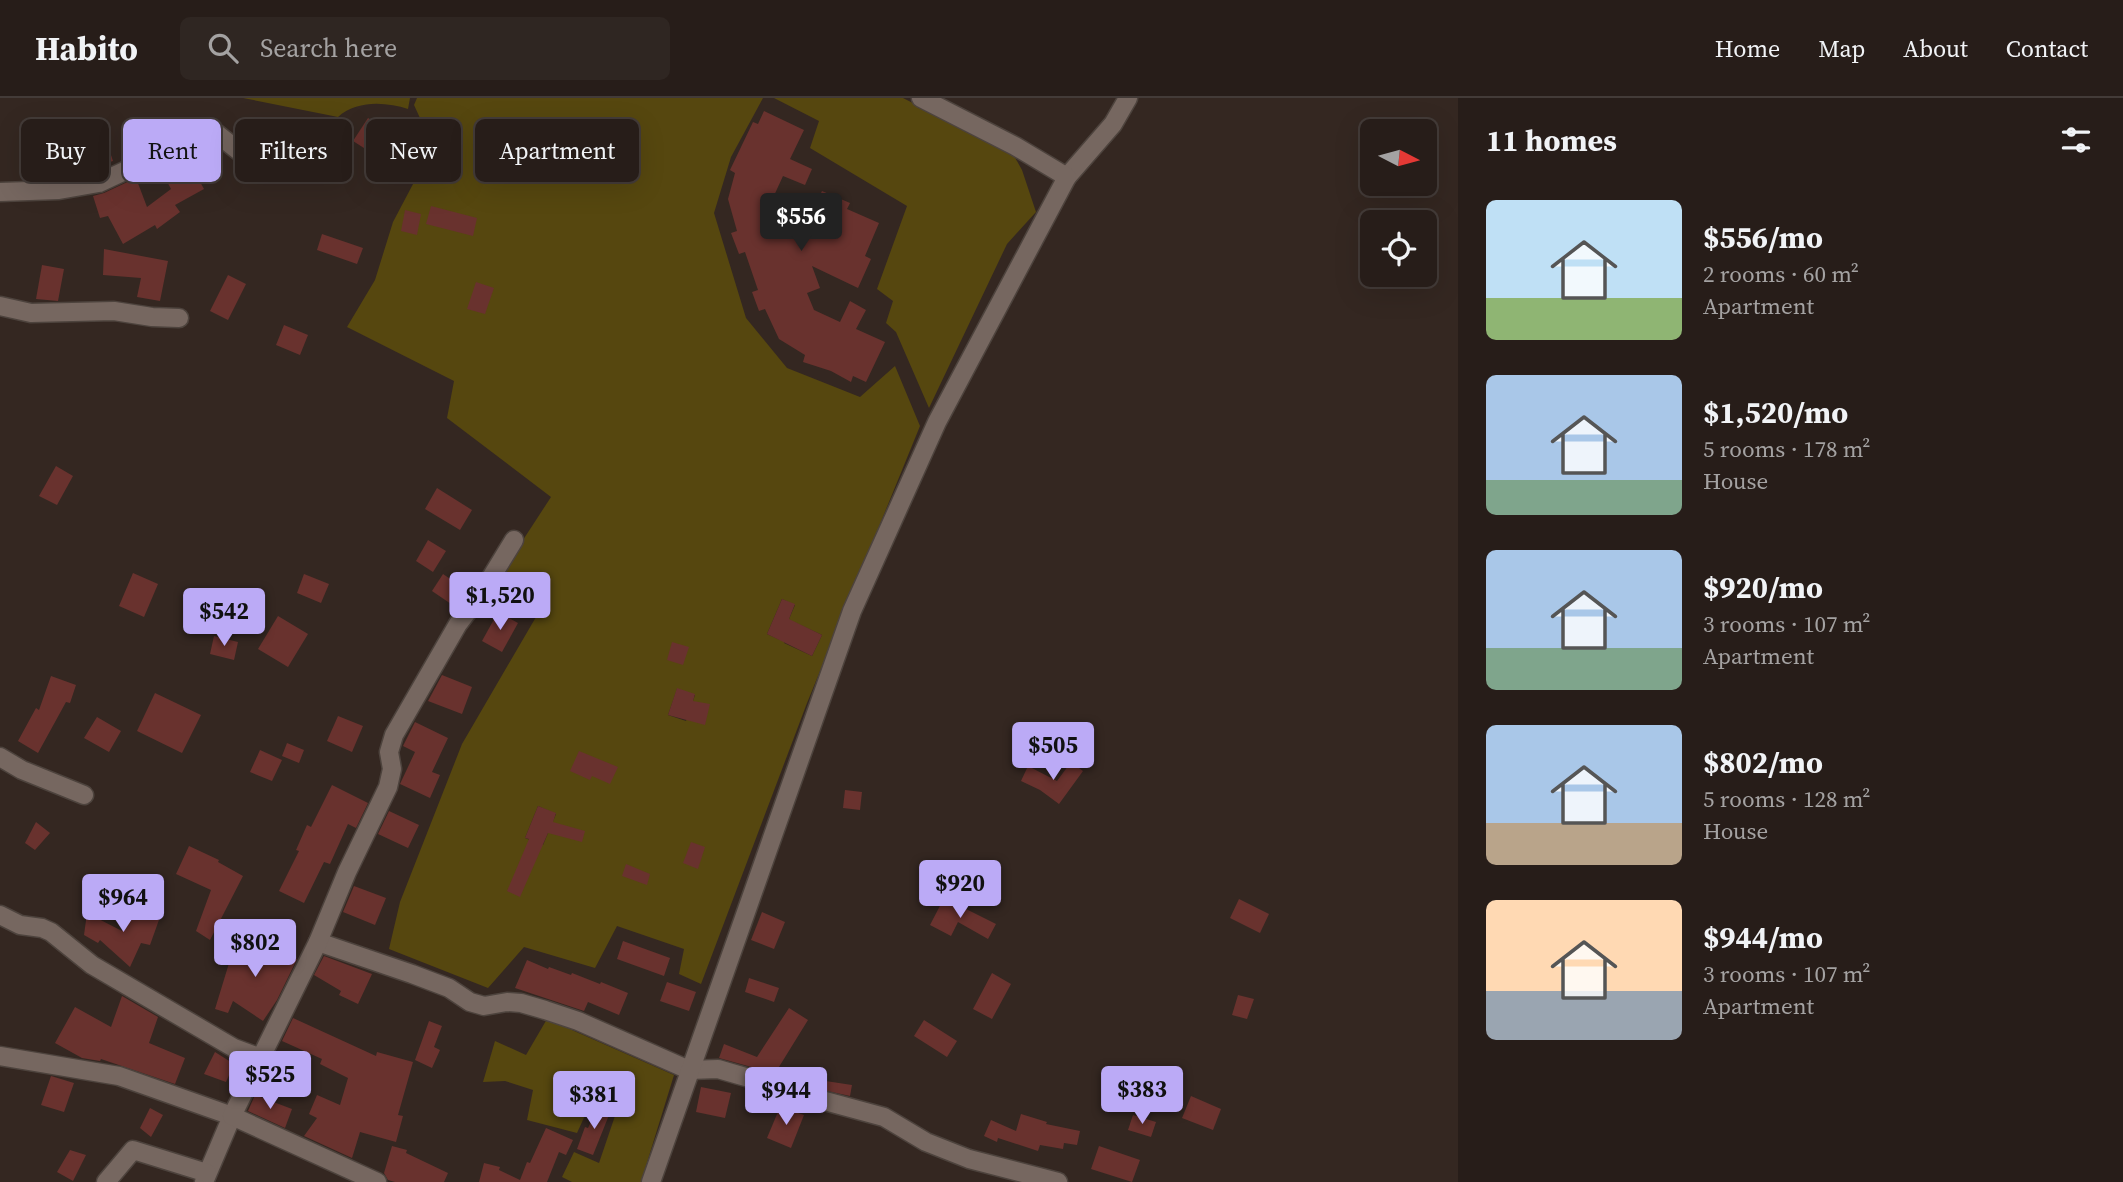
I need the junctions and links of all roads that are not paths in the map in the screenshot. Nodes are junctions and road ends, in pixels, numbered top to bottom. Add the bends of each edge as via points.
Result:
1 (920, 98) edge
2 (1128, 98) edge
3 (235, 148) edge
4 (1067, 177) junction
5 (0, 192) edge
6 (0, 306) edge
7 (179, 318) dead end
8 (514, 540) dead end
9 (0, 757) edge
10 (84, 795) dead end
11 (0, 915) edge
12 (318, 943) junction
13 (0, 1056) edge
14 (261, 1058) junction
15 (689, 1070) junction
16 (232, 1116) junction
17 (205, 1178) edge
18 (106, 1182) edge
19 (377, 1182) edge
20 (650, 1182) edge
21 (1058, 1182) edge

1 - 4 street
2 - 4 street via 1113,124
3 - 5 street via 208,132 100,183
4 - 15 street via 937,422 852,611
6 - 7 street via 31,313 114,311
8 - 12 street via 458,624 394,735 388,787
9 - 10 street
11 - 14 street via 51,932 92,965 234,1048
12 - 14 street
12 - 15 street via 449,988 470,1002 484,1006 521,1003 556,1014
13 - 16 street via 118,1076
14 - 16 street
15 - 20 street
15 - 21 street via 718,1069 763,1082 786,1097 825,1101 884,1117 926,1142 970,1159
16 - 17 street
16 - 19 street
17 - 18 street via 133,1150

